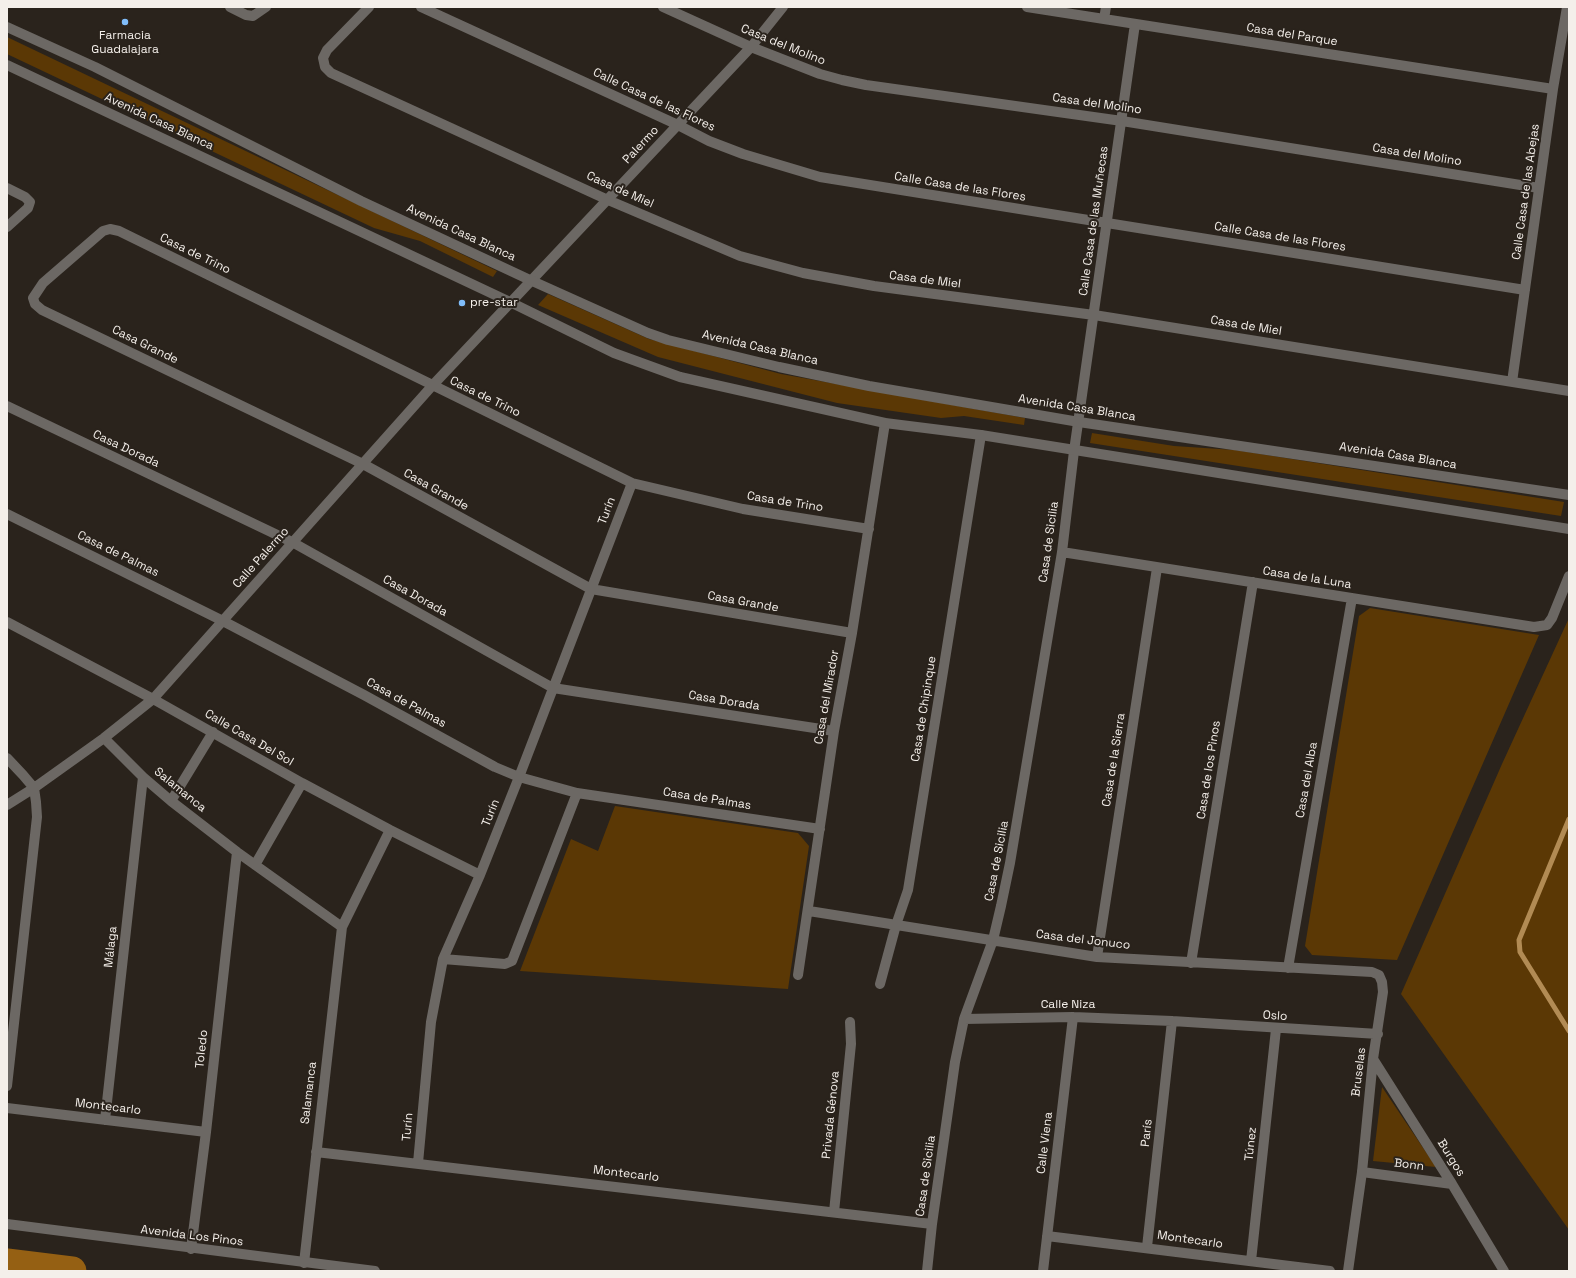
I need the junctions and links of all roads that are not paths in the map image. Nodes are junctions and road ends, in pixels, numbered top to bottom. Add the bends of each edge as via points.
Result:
1 (230, 7) edge
2 (266, 7) edge
3 (370, 7) edge
4 (421, 7) edge
5 (662, 7) edge
6 (783, 7) edge
7 (1027, 7) edge
8 (1106, 7) edge
9 (1567, 7) edge
10 (1104, 19) junction
11 (1135, 24) junction
12 (7, 27) edge
13 (751, 47) junction
14 (7, 65) edge
15 (1553, 89) junction
16 (1122, 121) junction
17 (678, 125) junction
18 (7, 188) edge
19 (1539, 188) junction
20 (608, 200) junction
21 (1107, 222) junction
22 (7, 227) edge
23 (530, 280) junction
24 (1525, 290) junction
25 (33, 298) joint
26 (510, 302) junction
27 (1094, 315) junction
28 (1512, 382) junction
29 (432, 386) junction
30 (1569, 391) edge
31 (7, 406) edge
32 (1078, 422) junction
33 (885, 423) junction
34 (981, 435) junction
35 (1074, 451) junction
36 (362, 464) junction
37 (632, 483) junction
38 (1569, 495) edge
39 (7, 514) edge
40 (869, 529) junction
41 (1569, 530) edge
42 (292, 542) junction
43 (1062, 552) junction
44 (1157, 568) junction
45 (1569, 576) edge
46 (1253, 582) junction
47 (591, 589) junction
48 (1352, 598) junction
49 (222, 620) junction
50 (7, 622) edge
51 (852, 633) junction
52 (553, 688) junction
53 (153, 699) junction
54 (834, 731) junction
55 (213, 732) junction
56 (104, 738) junction
57 (7, 758) edge
58 (143, 777) junction
59 (519, 777) junction
60 (302, 783) junction
61 (34, 788) junction
62 (577, 793) junction
63 (171, 800) junction
64 (7, 805) edge
65 (820, 829) junction
66 (390, 830) junction
67 (237, 852) junction
68 (255, 866) junction
69 (480, 875) junction
70 (809, 911) junction
71 (896, 925) junction
72 (342, 927) junction
73 (993, 940) junction
74 (1097, 957) junction
75 (443, 959) junction
76 (1191, 963) junction
77 (1288, 968) junction
78 (798, 975) dead end
79 (1379, 975) joint
80 (880, 984) dead end
81 (1073, 1017) junction
82 (964, 1019) junction
83 (1172, 1021) junction
84 (850, 1022) dead end
85 (1276, 1029) junction
86 (1378, 1034) junction
87 (1373, 1059) junction
88 (7, 1086) edge
89 (7, 1108) edge
90 (105, 1120) junction
91 (206, 1132) junction
92 (316, 1152) junction
93 (418, 1163) junction
94 (1362, 1172) junction
95 (1452, 1184) junction
96 (834, 1212) junction
97 (7, 1224) edge
98 (932, 1224) junction
99 (1047, 1236) junction
100 (1147, 1247) junction
101 (191, 1249) junction
102 (1251, 1261) junction
103 (304, 1263) junction
104 (375, 1271) edge
105 (927, 1271) edge
106 (1043, 1271) edge
107 (1330, 1271) edge
108 (1348, 1271) edge
109 (1504, 1271) edge

1 - 2 street via 253,16
3 - 20 street, Casa de Miel via 327,50 323,58 325,67 331,74
4 - 17 street, Calle Casa de las Flores
5 - 13 street, Casa del Molino
6 - 13 street, Palermo
7 - 10 street, Casa del Parque
8 - 10 street
9 - 15 street, Calle Casa de las Abejas
10 - 11 street, Casa del Parque
11 - 15 street, Casa del Parque
11 - 16 street, Calle Casa de las Muñecas
12 - 23 street, Avenida Casa Blanca via 95,67 361,201
13 - 16 street, Casa del Molino via 820,74 866,85
13 - 17 street, Palermo
14 - 26 street, Avenida Casa Blanca
15 - 19 street, Calle Casa de las Abejas
16 - 19 street, Casa del Molino
16 - 21 street, Calle Casa de las Muñecas
17 - 20 street, Palermo
17 - 21 street, Calle Casa de las Flores via 736,151 820,177
18 - 22 street via 30,202 28,208
19 - 24 street, Calle Casa de las Abejas
20 - 23 street, Palermo
20 - 27 street, Casa de Miel via 740,256 803,273 874,286
21 - 24 street, Calle Casa de las Flores
21 - 27 street, Calle Casa de las Muñecas
23 - 26 street, Palermo
23 - 32 street, Avenida Casa Blanca via 668,340 869,386
24 - 28 street, Calle Casa de las Abejas
25 - 29 street, Casa de Trino via 44,283 103,231 110,229 126,234
25 - 36 street, Casa Grande via 42,310
26 - 29 street, Calle Palermo
26 - 33 street, Avenida Casa Blanca via 614,353 673,375
27 - 28 street, Casa de Miel
27 - 32 street, Calle Casa de las Muñecas
28 - 30 street, Casa de Miel
29 - 36 street, Calle Palermo
29 - 37 street, Casa de Trino
31 - 42 street, Casa Dorada
32 - 35 street, Casa de Sicilia
32 - 38 street, Avenida Casa Blanca
33 - 34 street, Avenida Casa Blanca
33 - 40 street, Casa del Mirador
34 - 35 street, Avenida Casa Blanca
34 - 71 street, Casa de Chipinque via 908,890
35 - 41 street, Avenida Casa Blanca
35 - 43 street, Casa de Sicilia
36 - 42 street, Calle Palermo
36 - 47 street, Casa Grande
37 - 40 street, Casa de Trino via 743,509
37 - 47 street, Turín
39 - 49 street, Casa de Palmas
40 - 51 street, Casa del Mirador
42 - 49 street, Calle Palermo
42 - 52 street, Casa Dorada
43 - 44 street, Casa de la Luna
43 - 73 street, Casa de Sicilia via 1010,863
44 - 46 street, Casa de la Luna
44 - 74 street, Casa de la Sierra
45 - 48 street, Casa de la Luna via 1547,626 1521,626
46 - 48 street, Casa de la Luna
46 - 76 street, Casa de los Pinos
47 - 51 street, Casa Grande
47 - 52 street, Turín
48 - 77 street, Casa del Alba
49 - 53 street, Calle Palermo
49 - 59 street, Casa de Palmas via 495,767
50 - 53 street, Calle Casa Del Sol
51 - 54 street, Casa del Mirador
52 - 54 street, Casa Dorada
52 - 59 street, Turín
53 - 55 street, Calle Casa Del Sol
53 - 56 street, Calle Palermo
54 - 65 street, Casa del Mirador
55 - 60 street, Calle Casa Del Sol
55 - 63 street
56 - 58 street, Salamanca
56 - 61 street, Calle Palermo
57 - 61 street
58 - 63 street, Salamanca
58 - 90 street, Málaga
59 - 62 street, Casa de Palmas
59 - 69 street, Turín
60 - 66 street, Calle Casa Del Sol
60 - 68 street
61 - 64 street, Calle Palermo
61 - 88 street via 36,829
62 - 65 street, Casa de Palmas
62 - 75 street via 512,961 505,964
63 - 67 street, Salamanca
65 - 70 street, Casa del Mirador
66 - 69 street, Calle Casa Del Sol
66 - 72 street, Salamanca
67 - 68 street, Salamanca
67 - 91 street, Toledo
68 - 72 street, Salamanca
69 - 75 street, Turín
70 - 71 street, Casa del Jonuco
70 - 78 street, Casa del Mirador
71 - 73 street, Casa del Jonuco
71 - 80 street, Casa de Chipinque
72 - 92 street, Salamanca
73 - 74 street, Casa del Jonuco
73 - 82 street, Casa de Sicilia
74 - 76 street, Casa del Jonuco
75 - 93 street, Turín via 431,1022
76 - 77 street, Casa del Jonuco
77 - 79 street, Casa del Jonuco via 1363,970
79 - 86 street, Bruselas via 1383,992
81 - 82 street, Calle Niza
81 - 83 street, Calle Niza
81 - 99 street, Calle Viena
82 - 98 street, Casa de Sicilia via 955,1062
83 - 85 street, Oslo
83 - 100 street, París
84 - 96 street, Privada Génova via 851,1044
85 - 86 street, Oslo
85 - 102 street, Túnez
86 - 87 street, Bruselas
87 - 94 street, Bruselas
87 - 95 street, Burgos
89 - 90 street, Montecarlo
90 - 91 street, Montecarlo
91 - 101 street, Toledo
92 - 93 street, Montecarlo
92 - 103 street, Salamanca
93 - 96 street, Montecarlo
94 - 95 street, Bonn
94 - 108 street, Bruselas
95 - 109 street, Burgos
96 - 98 street, Montecarlo
97 - 101 street, Avenida Los Pinos
98 - 105 street, Casa de Sicilia
99 - 100 street, Montecarlo
99 - 106 street, Calle Viena
100 - 102 street, Montecarlo
101 - 103 street, Avenida Los Pinos
102 - 107 street, Montecarlo
103 - 104 street, Avenida Los Pinos

